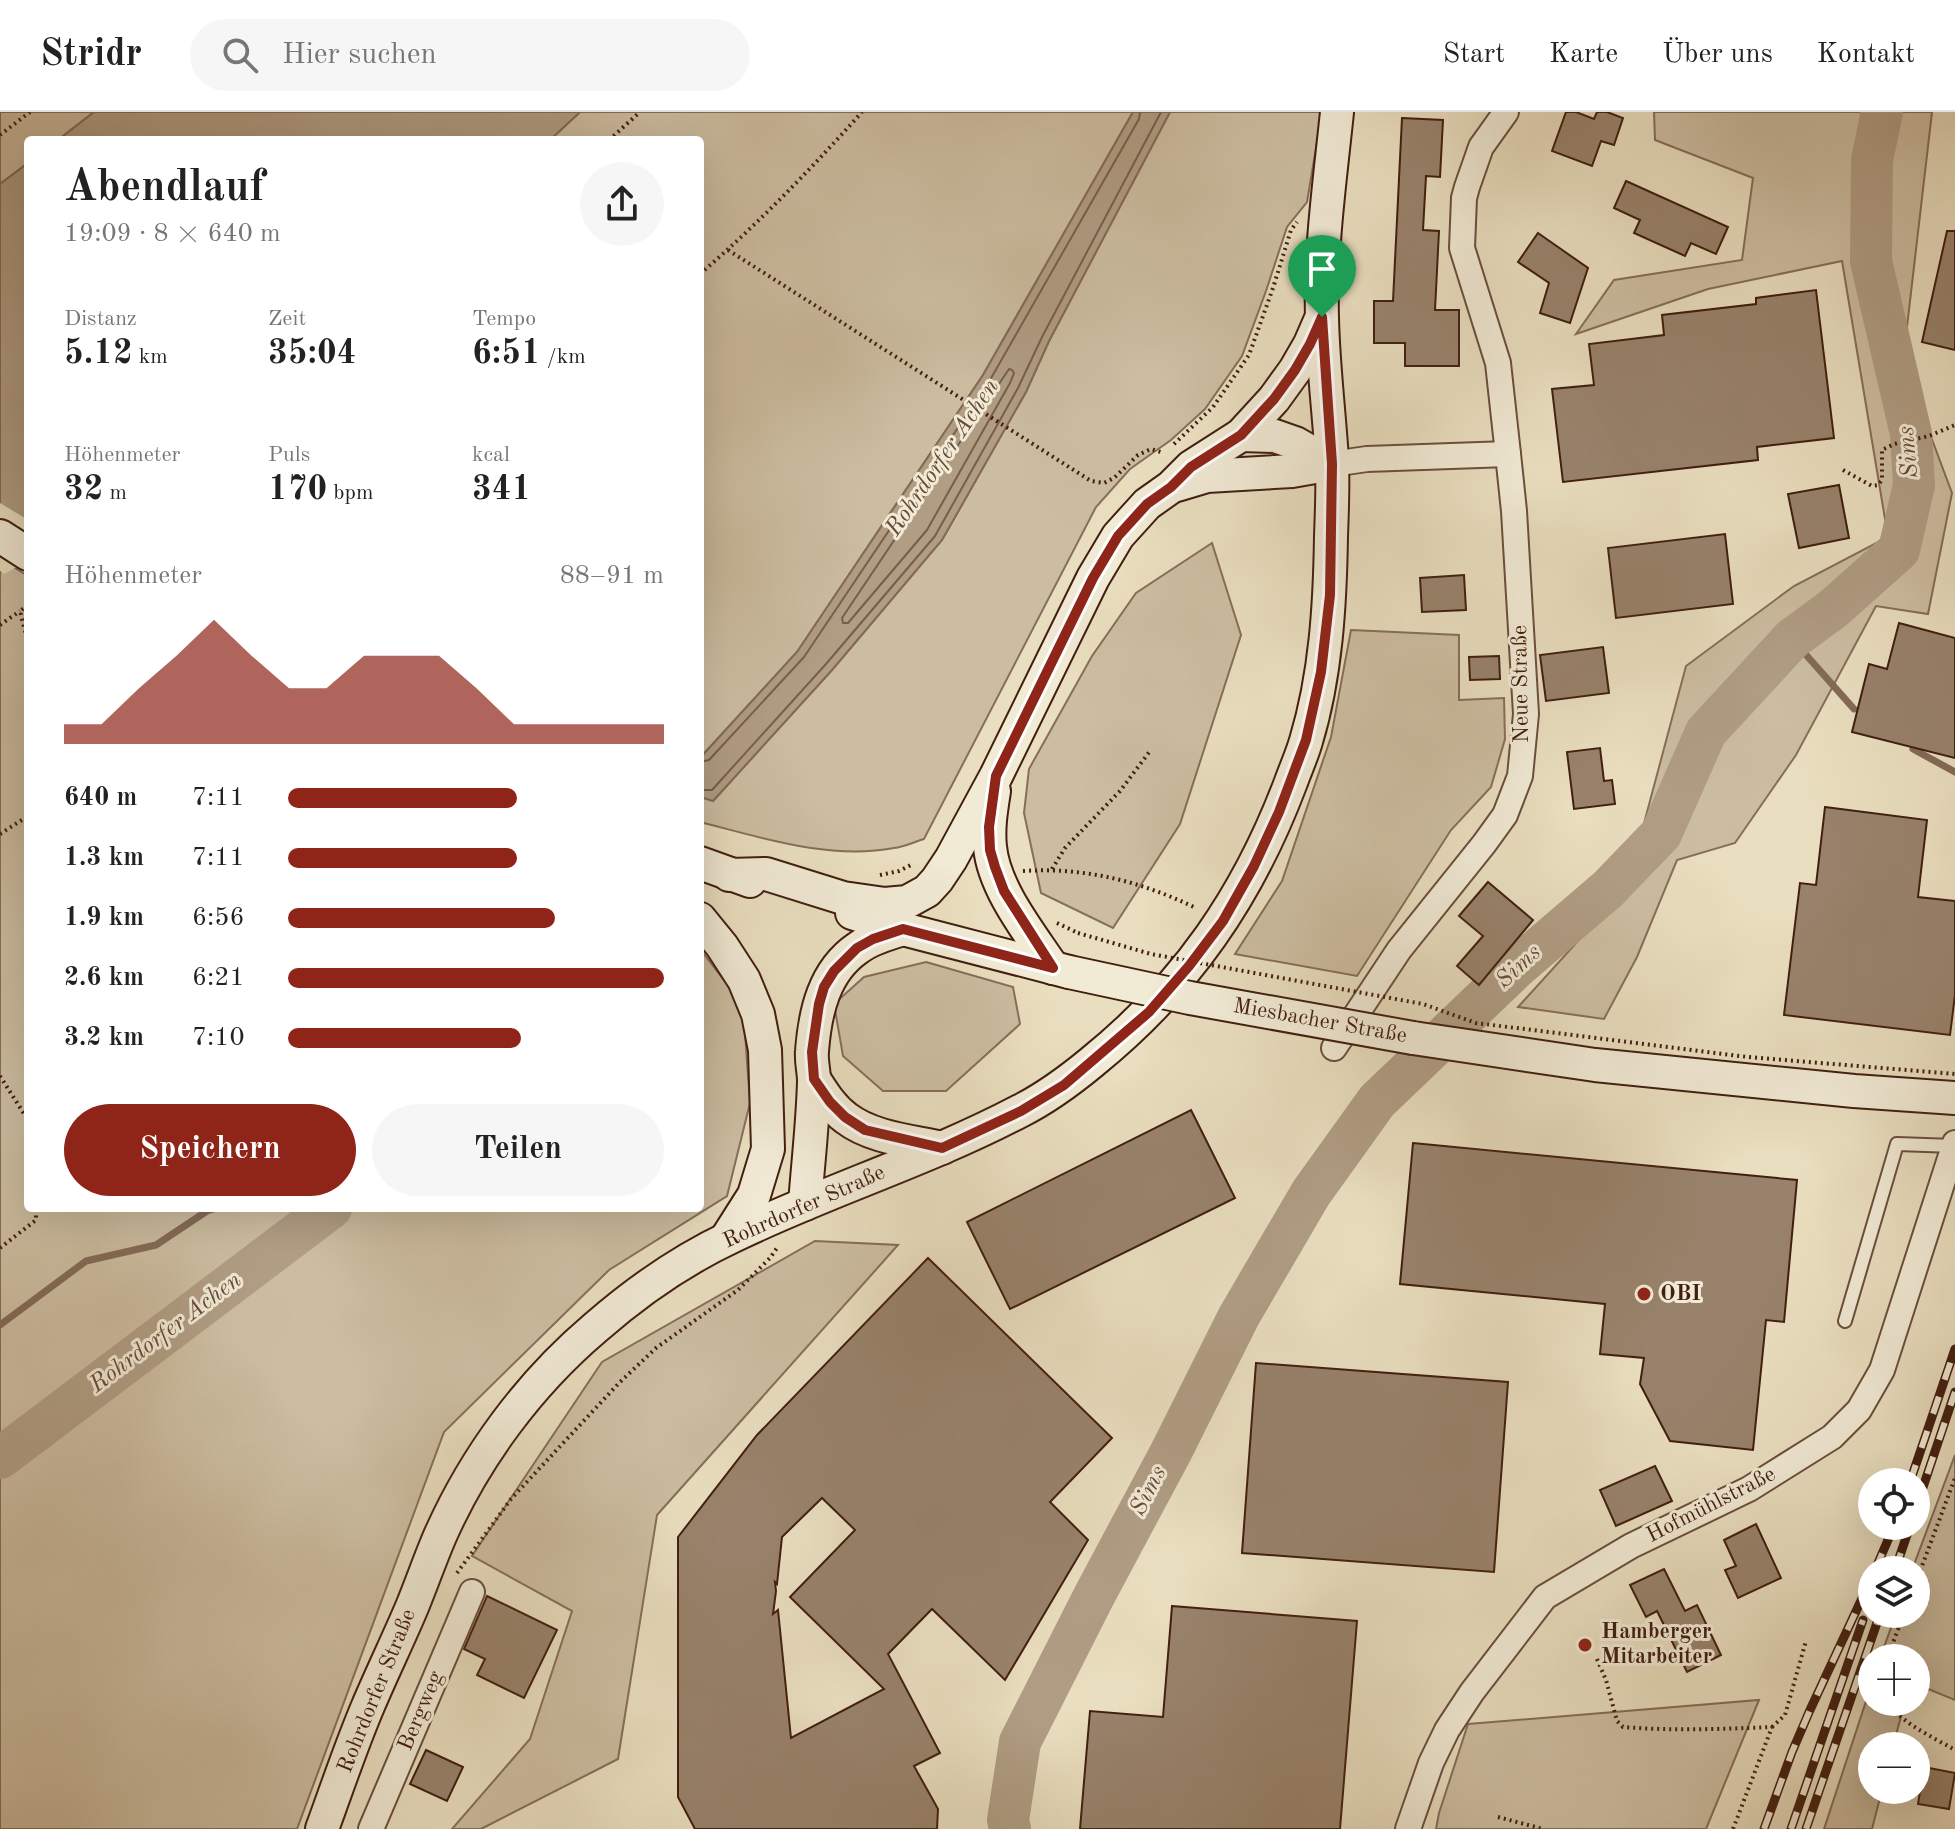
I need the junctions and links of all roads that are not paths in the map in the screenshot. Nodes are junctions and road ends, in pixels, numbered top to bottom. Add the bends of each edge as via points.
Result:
1 (1337, 112) edge
2 (1506, 112) edge
3 (1322, 317) junction
4 (1241, 435) junction
5 (1508, 454) junction
6 (1332, 464) junction
7 (1171, 487) junction
8 (0, 536) edge
9 (24, 551) edge
10 (996, 776) junction
11 (715, 869) edge
12 (704, 924) edge
13 (903, 929) junction
14 (1061, 970) junction
15 (1334, 1048) dead end
16 (814, 1079) junction
17 (1955, 1098) edge
18 (1954, 1145) edge
19 (942, 1148) junction
20 (768, 1149) junction
21 (798, 1207) junction
22 (726, 1239) junction
23 (1845, 1321) dead end
24 (461, 1587) road end
25 (322, 1829) edge
26 (371, 1829) edge
27 (1408, 1829) edge

1 - 3 main road, Rohrdorfer Straße
2 - 5 street, Neue Straße via 1481,147 1464,198 1462,248 1498,363
3 - 4 main road via 1295,370
3 - 6 main road, Rohrdorfer Straße
4 - 6 main road via 1275,436
4 - 7 main road via 1191,467
5 - 6 street
5 - 15 street, Neue Straße via 1526,714 1520,776 1505,815 1399,950
6 - 7 main road via 1207,476
6 - 19 main road, Rohrdorfer Straße via 1330,595 1306,740 1279,812 1223,921 1149,1012 1064,1085
7 - 10 main road via 1118,536
8 - 9 main road
10 - 11 main road via 937,880 907,902 843,898 766,874
10 - 14 main road via 989,827 995,867 1004,891
11 - 13 main road, Miesbacher Straße
12 - 20 main road via 744,980 758,1014 765,1050
13 - 14 main road, Miesbacher Straße
13 - 16 main road via 857,948 824,987 812,1052
14 - 17 main road, Miesbacher Straße, bridge via 1413,1038 1595,1065
16 - 19 main road via 837,1110 865,1130
16 - 21 main road
18 - 23 lane via 1897,1144
18 - 27 street, Hofmühlstraße via 1882,1370 1859,1410 1832,1437 1749,1489 1631,1546 1545,1597 1447,1730
19 - 21 main road, Rohrdorfer Straße
20 - 21 main road via 781,1190
20 - 22 main road via 754,1195
21 - 22 main road, Rohrdorfer Straße
22 - 25 main road, Rohrdorfer Straße via 593,1329 509,1420 441,1535
24 - 26 street, Bergweg

